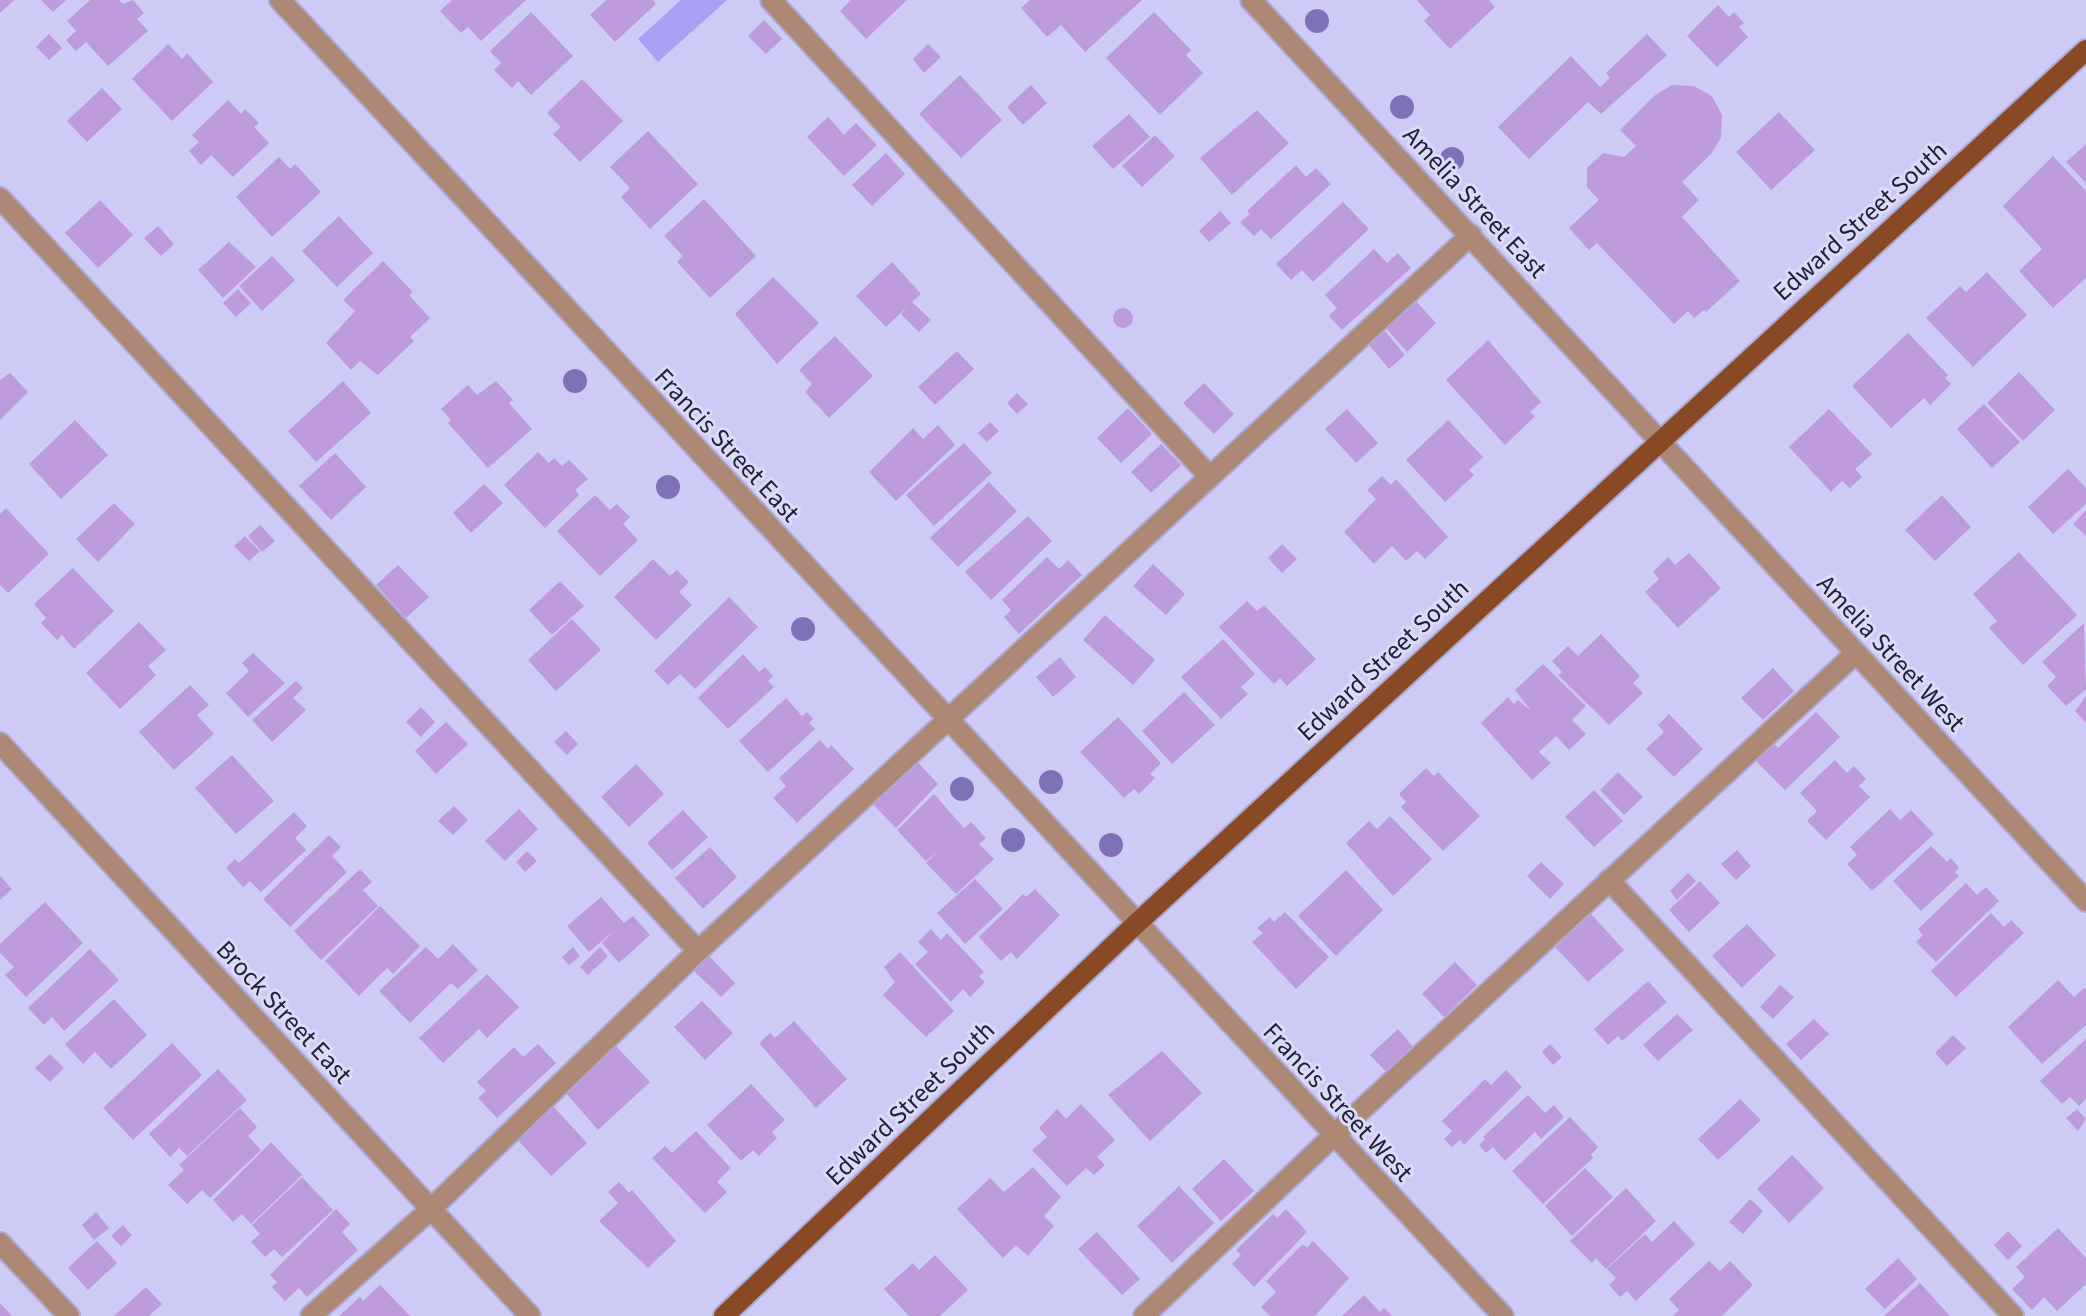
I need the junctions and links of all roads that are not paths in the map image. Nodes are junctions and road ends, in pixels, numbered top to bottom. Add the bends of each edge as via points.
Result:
1 (280, 0) edge
2 (771, 0) edge
3 (1251, 0) edge
4 (2086, 50) edge
5 (0, 198) edge
6 (1471, 235) junction
7 (1660, 439) junction
8 (1210, 477) junction
9 (1856, 653) junction
10 (947, 720) junction
11 (0, 743) edge
12 (1609, 880) junction
13 (2086, 901) edge
14 (1136, 924) junction
15 (698, 951) junction
16 (1334, 1135) junction
17 (431, 1209) junction
18 (0, 1243) edge
19 (69, 1316) edge
20 (311, 1316) edge
21 (530, 1316) edge
22 (724, 1316) edge
23 (1144, 1316) edge
24 (1503, 1316) edge
25 (2013, 1316) edge

1 - 10 street, Francis Street East
2 - 8 street
3 - 6 street, Amelia Street East
4 - 7 main road, Edward Street South
5 - 15 street
6 - 7 street, Amelia Street East
6 - 8 street
7 - 9 street, Amelia Street West
7 - 14 main road, Edward Street South
8 - 10 street
9 - 12 street
9 - 13 street, Amelia Street West
10 - 14 street, Francis Street East
10 - 15 street
11 - 17 street, Brock Street East
12 - 16 street
12 - 25 street
14 - 16 street, Francis Street West
14 - 22 main road, Edward Street South
15 - 17 street
16 - 23 street
16 - 24 street, Francis Street West
17 - 20 street
17 - 21 street, Brock Street East
18 - 19 street

